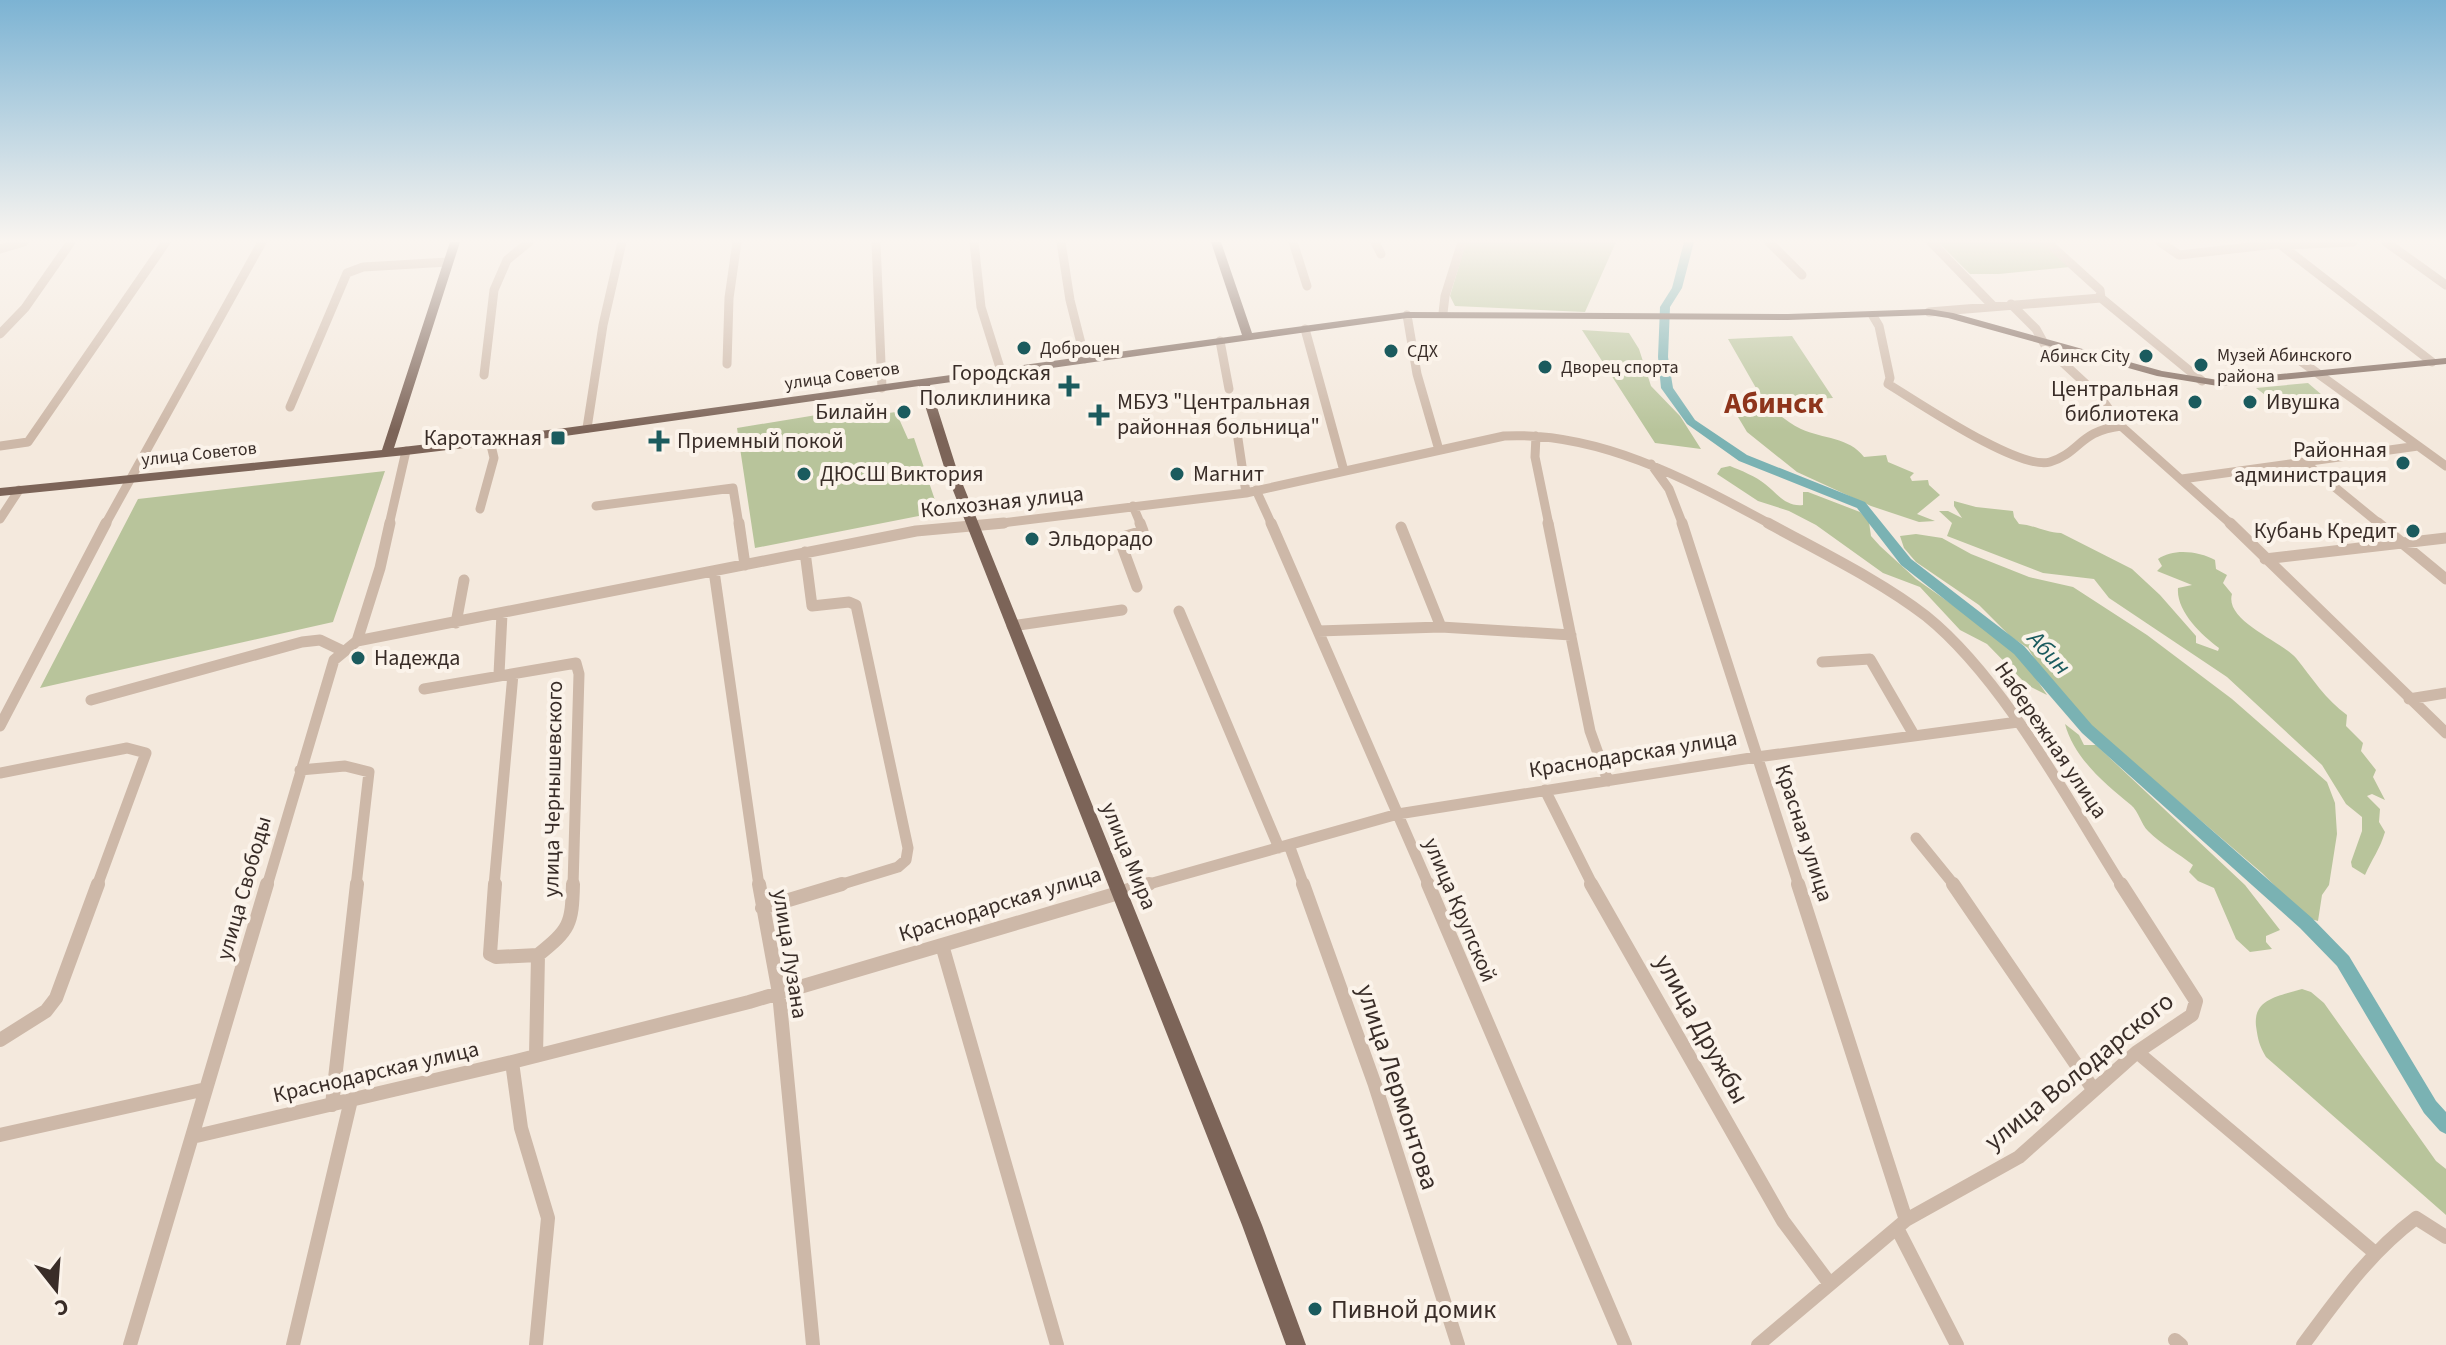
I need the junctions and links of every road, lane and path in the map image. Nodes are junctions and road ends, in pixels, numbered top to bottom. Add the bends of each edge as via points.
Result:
1 (27, 305) edge
2 (123, 305) edge
3 (228, 305) edge
4 (333, 305) edge
5 (434, 305) edge
6 (492, 305) edge
7 (608, 305) edge
8 (729, 305) edge
9 (879, 305) edge
10 (981, 305) edge
11 (1071, 305) edge
12 (1237, 305) edge
13 (1444, 305) edge
14 (2004, 305) edge
15 (2012, 305) edge
16 (2109, 305) edge
17 (2360, 305) edge
18 (1993, 306) joint
19 (1929, 312) junction
20 (1443, 313) junction
21 (1407, 315) junction
22 (1873, 316) junction
23 (1305, 329) junction
24 (0, 334) edge
25 (1248, 337) junction
26 (1220, 341) junction
27 (2041, 341) junction
28 (2288, 352) dead end
29 (1085, 359) junction
30 (2446, 361) edge
31 (2432, 362) junction
32 (727, 364) dead end
33 (1001, 371) junction
34 (2319, 374) junction
35 (484, 375) dead end
36 (2202, 381) junction
37 (924, 383) junction
38 (882, 388) junction
39 (1229, 389) dead end
40 (290, 407) dead end
41 (2121, 426) junction
42 (587, 428) junction
43 (1536, 436) junction
44 (1238, 439) dead end
45 (490, 441) junction
46 (0, 446) edge
47 (2418, 446) junction
48 (1439, 450) junction
49 (406, 451) junction
50 (387, 453) junction
51 (2304, 462) junction
52 (1651, 464) junction
53 (2446, 466) edge
54 (1344, 471) junction
55 (132, 479) junction
56 (2182, 479) junction
57 (19, 490) junction
58 (0, 492) edge
59 (1251, 492) junction
60 (596, 506) dead end
61 (1133, 506) junction
62 (480, 509) dead end
63 (0, 519) edge
64 (972, 525) junction
65 (1401, 527) dead end
66 (2446, 538) edge
67 (2405, 544) junction
68 (805, 552) junction
69 (2265, 559) junction
70 (745, 565) junction
71 (714, 571) junction
72 (2446, 579) edge
73 (464, 580) dead end
74 (1137, 587) dead end
75 (1122, 610) dead end
76 (1179, 611) dead end
77 (502, 614) junction
78 (456, 623) junction
79 (1012, 626) junction
80 (1441, 627) junction
81 (1318, 631) junction
82 (1571, 635) junction
83 (357, 641) junction
84 (343, 651) junction
85 (1822, 662) dead end
86 (506, 674) junction
87 (424, 689) dead end
88 (2446, 693) edge
89 (2409, 699) junction
90 (91, 700) dead end
91 (2018, 722) junction
92 (0, 724) edge
93 (2446, 733) edge
94 (1914, 735) junction
95 (1757, 757) junction
96 (300, 770) junction
97 (0, 773) edge
98 (1608, 781) junction
99 (1545, 790) junction
100 (1398, 814) junction
101 (1916, 838) dead end
102 (1284, 846) junction
103 (1120, 892) junction
104 (762, 908) junction
105 (942, 945) junction
106 (538, 955) junction
107 (779, 993) junction
108 (2196, 1001) joint
109 (0, 1040) edge
110 (2137, 1052) junction
111 (536, 1056) junction
112 (512, 1062) junction
113 (206, 1089) junction
114 (2093, 1089) junction
115 (351, 1100) junction
116 (332, 1105) junction
117 (0, 1135) edge
118 (192, 1137) junction
119 (1901, 1224) junction
120 (2446, 1237) edge
121 (2374, 1252) junction
122 (1830, 1284) junction
123 (130, 1345) edge
124 (293, 1345) edge
125 (536, 1345) edge
126 (813, 1345) edge
127 (1057, 1345) edge
128 (1296, 1345) edge
129 (1458, 1345) edge
130 (1625, 1345) edge
131 (1758, 1345) edge
132 (1957, 1345) edge
133 (2303, 1345) edge

1 - 24 street
2 - 46 street via 28,442
3 - 55 street
4 - 40 street
5 - 50 main road
6 - 35 street
7 - 42 street
8 - 32 street
9 - 38 street
10 - 33 street
11 - 29 street
12 - 25 main road
13 - 20 street
14 - 18 street
15 - 27 street
16 - 36 street
17 - 31 street
18 - 19 street
19 - 22 main road, улица Советов
19 - 27 main road, улица Советов
20 - 21 main road, улица Советов
20 - 22 main road, улица Советов
21 - 23 main road, улица Советов
21 - 48 street
22 - 41 street via 1888,384 1949,424 2035,464 2052,462 2097,429
23 - 25 main road, улица Советов
23 - 54 street
25 - 26 main road, улица Советов
26 - 29 main road, улица Советов
26 - 39 street
27 - 36 main road, улица Советов
27 - 41 street via 2101,398
28 - 34 street
29 - 33 main road, улица Советов
30 - 31 main road, улица Советов
31 - 34 main road, улица Советов
33 - 37 main road, улица Советов
34 - 36 main road, улица Советов
34 - 47 street
37 - 38 main road, улица Советов
37 - 64 main road, улица Мира
38 - 42 main road, улица Советов
41 - 56 street
42 - 45 main road, улица Советов
43 - 48 street, Колхозная улица via 1504,436
43 - 52 street, Колхозная улица
43 - 82 street via 1535,457
44 - 59 street, улица Крупской
45 - 49 main road, улица Советов
45 - 62 street via 494,458
47 - 51 street
47 - 53 street
48 - 54 street, Колхозная улица
49 - 50 main road, улица Советов
49 - 83 street via 380,568
50 - 55 main road, улица Советов
51 - 56 street
51 - 67 street
52 - 91 street, Набережная улица via 1834,559 1925,616 1961,650
52 - 95 street, Красная улица via 1680,517
54 - 59 street, Колхозная улица
55 - 57 main road, улица Советов
55 - 92 street
56 - 69 street
57 - 58 main road, улица Советов
57 - 63 street
59 - 61 street, Колхозная улица
59 - 81 street, улица Крупской
60 - 70 street via 733,488
61 - 64 street, Колхозная улица
61 - 74 street via 1143,531 1119,538
64 - 68 street, Колхозная улица
64 - 79 main road, улица Мира
65 - 80 street
66 - 67 street
67 - 69 street
67 - 72 street
68 - 70 street, Колхозная улица
68 - 104 street via 812,606 856,605 908,848 898,867
69 - 89 street
70 - 71 street, Колхозная улица
71 - 77 street, Колхозная улица
71 - 104 street, улица Лузана
73 - 78 street
75 - 79 street
76 - 102 street, улица Лермонтова
77 - 78 street, Колхозная улица
77 - 86 street
78 - 83 street, Колхозная улица
79 - 103 main road, улица Мира
80 - 81 street
80 - 82 street
81 - 100 street, улица Крупской
82 - 98 street via 1590,731
83 - 84 street, улица Свободы
84 - 90 street via 320,640 302,642
84 - 96 street, улица Свободы via 334,660
85 - 94 street via 1870,659
86 - 87 street, улица Чернышевского
86 - 106 street via 489,947 496,957
86 - 106 street, улица Чернышевского via 569,662 576,663 579,674 572,918 561,936
88 - 89 street
89 - 93 street
91 - 94 street, Краснодарская улица
91 - 108 street, Набережная улица
94 - 95 street, Краснодарская улица
95 - 98 street, Краснодарская улица
95 - 119 street, Красная улица
96 - 113 street, улица Свободы
96 - 116 street via 363,767 369,772
97 - 109 street via 127,748 146,753 56,998 46,1011
98 - 99 street, Краснодарская улица
99 - 100 street, Краснодарская улица
99 - 122 street, улица Дружбы via 1574,853 1783,1221
100 - 102 street, Краснодарская улица
100 - 130 street, улица Крупской
101 - 114 street via 1959,891
102 - 103 street, Краснодарская улица
102 - 129 street, улица Лермонтова via 1375,1085
103 - 105 street, Краснодарская улица
103 - 128 main road, улица Мира
104 - 107 street, улица Лузана
105 - 107 street, Краснодарская улица
105 - 127 street
106 - 111 street
107 - 111 street, Краснодарская улица
107 - 126 street, улица Лузана
108 - 110 street, улица Володарского via 2187,1020
110 - 114 street, улица Володарского
110 - 121 street
111 - 112 street, Краснодарская улица
112 - 115 street, Краснодарская улица
112 - 125 street via 521,1128 548,1218
113 - 117 street
113 - 118 street, улица Свободы
114 - 119 street, улица Володарского via 2019,1157
115 - 116 street, Краснодарская улица
115 - 124 street
116 - 118 street, Краснодарская улица
118 - 123 street, улица Свободы
119 - 122 street, улица Володарского
119 - 132 street, Красная улица
120 - 121 street via 2416,1218
121 - 133 street
122 - 131 street, улица Володарского

